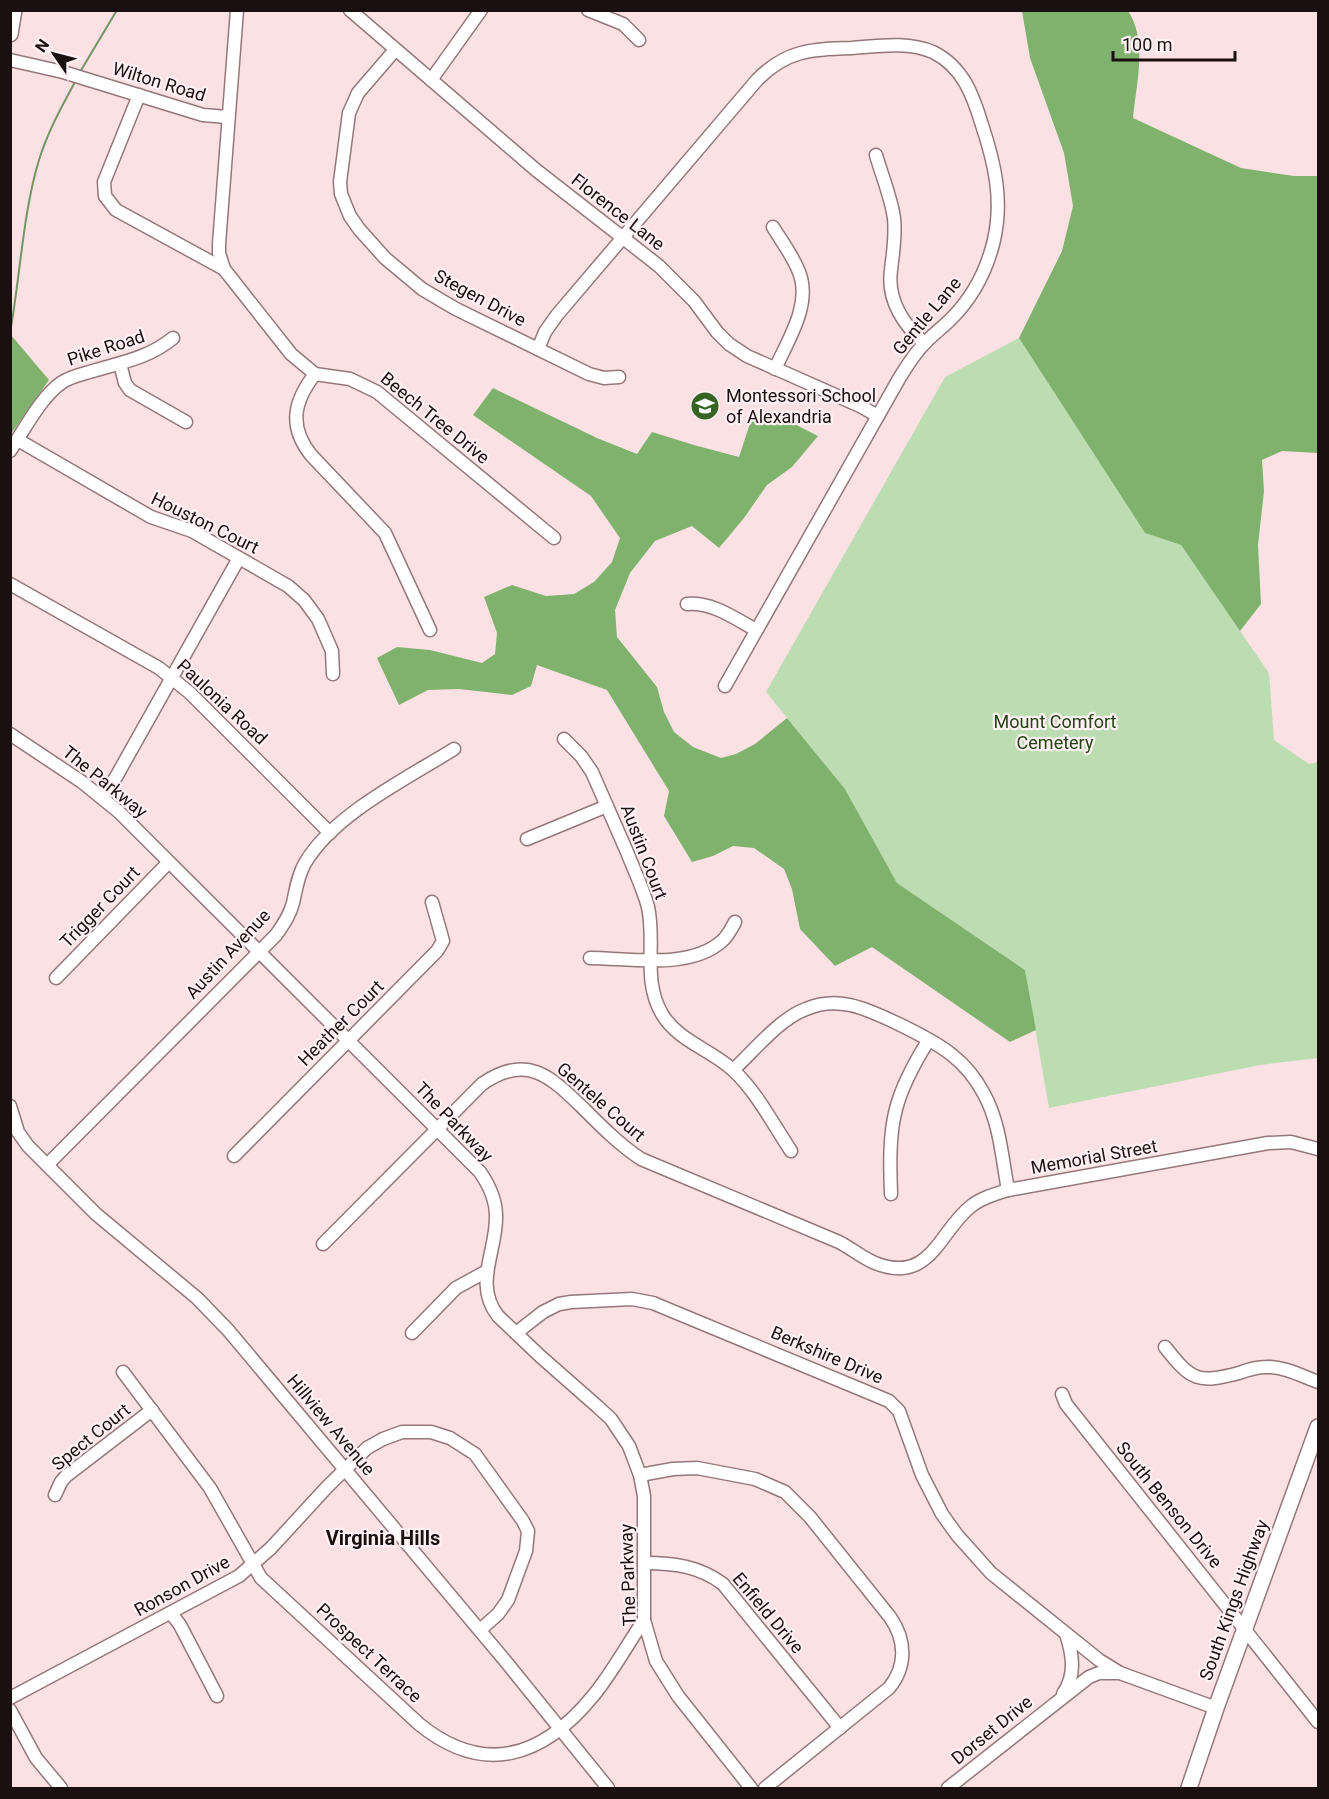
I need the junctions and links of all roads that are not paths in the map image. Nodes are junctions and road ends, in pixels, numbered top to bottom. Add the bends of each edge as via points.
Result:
1 (14, 10) edge
2 (237, 10) edge
3 (350, 10) edge
4 (481, 10) edge
5 (588, 10) edge
6 (10, 34) edge
7 (639, 40) dead end
8 (395, 50) junction
9 (10, 60) edge
10 (431, 80) junction
11 (139, 95) junction
12 (227, 117) junction
13 (876, 155) dead end
14 (773, 227) dead end
15 (621, 238) junction
16 (224, 269) junction
17 (173, 339) dead end
18 (924, 343) junction
19 (538, 349) junction
20 (120, 364) junction
21 (775, 369) junction
22 (315, 374) junction
23 (619, 377) dead end
24 (878, 416) junction
25 (186, 422) dead end
26 (18, 440) junction
27 (10, 451) edge
28 (554, 538) dead end
29 (239, 558) junction
30 (10, 584) edge
31 (687, 604) dead end
32 (430, 630) dead end
33 (756, 630) junction
34 (333, 674) dead end
35 (172, 678) junction
36 (725, 686) dead end
37 (10, 734) edge
38 (564, 739) dead end
39 (454, 749) dead end
40 (102, 797) junction
41 (607, 806) junction
42 (330, 833) junction
43 (527, 840) dead end
44 (169, 862) junction
45 (432, 902) dead end
46 (735, 922) dead end
47 (259, 952) junction
48 (590, 958) dead end
49 (650, 960) junction
50 (56, 978) dead end
51 (349, 1041) junction
52 (928, 1041) junction
53 (733, 1070) junction
54 (10, 1106) edge
55 (437, 1130) junction
56 (1318, 1149) edge
57 (791, 1151) dead end
58 (234, 1156) dead end
59 (47, 1166) junction
60 (1008, 1190) junction
61 (891, 1194) dead end
62 (324, 1244) dead end
63 (902, 1267) joint
64 (487, 1272) junction
65 (412, 1333) dead end
66 (516, 1333) junction
67 (1165, 1347) dead end
68 (123, 1372) dead end
69 (1318, 1382) edge
70 (1062, 1394) dead end
71 (152, 1410) junction
72 (1318, 1427) edge
73 (1313, 1461) edge
74 (345, 1469) junction
75 (640, 1475) junction
76 (55, 1495) dead end
77 (644, 1563) junction
78 (252, 1565) junction
79 (171, 1613) junction
80 (644, 1620) junction
81 (1245, 1629) junction
82 (480, 1630) junction
83 (1065, 1632) junction
84 (1120, 1673) junction
85 (217, 1696) dead end
86 (10, 1698) edge
87 (1059, 1700) junction
88 (1216, 1708) junction
89 (10, 1710) edge
90 (1318, 1722) edge
91 (560, 1728) junction
92 (840, 1728) junction
93 (10, 1731) edge
94 (28, 1745) junction
95 (61, 1788) edge
96 (608, 1788) edge
97 (751, 1788) edge
98 (765, 1788) edge
99 (948, 1788) edge
100 (1189, 1788) edge

1 - 6 main road
2 - 12 street
3 - 8 street, Florence Lane
4 - 10 street
5 - 7 street via 622,24
8 - 10 street, Florence Lane
8 - 19 street, Stegen Drive via 358,93 349,113 340,182 345,206 385,258 422,289
9 - 11 street, Wilton Road
10 - 15 street, Florence Lane
11 - 12 street, Wilton Road via 203,115
11 - 16 street via 104,182 105,196 116,210
12 - 16 street via 219,244
13 - 18 street via 894,217 890,275 893,298 904,322
14 - 21 street via 799,273 803,293 800,313
15 - 18 street, Gentle Lane via 776,63 797,53 819,49 901,45 927,50 953,66 971,90 993,160 999,202 993,243 980,279 959,310
15 - 19 street, Gentle Lane via 557,315
15 - 21 street, Florence Lane via 676,282 729,344
16 - 22 street via 284,346
17 - 20 street, Pike Road via 153,353
18 - 24 street, Gentle Lane
19 - 23 street, Stegen Drive via 589,374
20 - 25 street via 130,390
20 - 26 street, Pike Road via 59,384
21 - 24 street, Florence Lane
22 - 28 street, Beech Tree Drive via 350,379 377,392
22 - 32 street via 304,387 297,406 301,440 385,533
24 - 33 street, Gentle Lane
26 - 27 street, Pike Road
26 - 29 street, Houston Court via 151,517 192,531
29 - 34 street, Houston Court via 288,586 308,604 330,645
29 - 35 street
30 - 35 street, Paulonia Road
31 - 33 street via 713,607
33 - 36 street, Gentle Lane
35 - 40 street
35 - 42 street, Paulonia Road
37 - 40 street, The Parkway
38 - 41 street, Austin Court via 587,763
39 - 42 street, Austin Avenue via 357,810
40 - 44 street, The Parkway
41 - 43 street
41 - 49 street, Austin Court via 645,895 650,920
42 - 47 street, Austin Avenue via 301,870 282,927
44 - 47 street, The Parkway
44 - 50 street, Trigger Court
45 - 51 street, Heather Court via 443,941
46 - 49 street via 722,942 703,953
47 - 51 street, The Parkway
47 - 59 street, Austin Avenue
48 - 49 street
49 - 53 street, Austin Court via 654,996 664,1018 682,1036
51 - 55 street, The Parkway
51 - 58 street, Heather Court
52 - 53 street via 860,1008 822,1004 789,1017
52 - 60 street via 958,1060 985,1095 996,1126
52 - 61 street via 905,1082 896,1109
53 - 57 street, Austin Court
54 - 59 street, Hillview Avenue via 24,1142
55 - 62 street, Gentele Court
55 - 63 street, Gentele Court via 492,1077 513,1070 537,1072 559,1084 614,1139 641,1159 839,1242 877,1264
55 - 64 street, The Parkway via 480,1172 490,1189 496,1223
56 - 60 street, Memorial Street via 1291,1142 1268,1143
59 - 74 street, Hillview Avenue via 96,1214 211,1311
60 - 63 street, Memorial Street via 970,1207 931,1255
64 - 65 street via 456,1288
64 - 66 street, The Parkway via 488,1301
66 - 75 street, The Parkway via 611,1419 629,1446
66 - 83 street, Berkshire Drive via 559,1304 642,1300 889,1401 899,1411 929,1490 957,1536 992,1573
67 - 69 street via 1185,1371 1201,1379 1273,1367
68 - 71 street, Prospect Terrace
70 - 81 street, South Benson Drive
71 - 76 street, Spect Court via 66,1476
71 - 78 street, Prospect Terrace via 210,1488
72 - 73 main road, South Kings Highway
73 - 81 main road, South Kings Highway
74 - 78 street, Ronson Drive
74 - 82 street, Hillview Avenue
74 - 82 street, Ronson Drive via 374,1444 410,1431 450,1438 479,1459 528,1531 526,1551 508,1600
75 - 77 street, The Parkway via 644,1496
75 - 92 street via 706,1469 763,1482 785,1492 810,1517 890,1617 902,1645 898,1676 884,1693
77 - 80 street, The Parkway
77 - 92 street, Enfield Drive via 688,1566 723,1584
78 - 79 street, Ronson Drive
78 - 91 street, Prospect Terrace via 278,1594 441,1740 475,1752 507,1754 536,1746
79 - 85 street
79 - 86 street, Ronson Drive
80 - 91 street, Prospect Terrace via 594,1695
80 - 97 street, The Parkway via 667,1681
81 - 88 main road, South Kings Highway
81 - 90 street, South Benson Drive
82 - 91 street, Hillview Avenue
83 - 84 street, Berkshire Drive
83 - 87 street, Dorset Drive via 1072,1674
84 - 87 street, Dorset Drive via 1099,1672
84 - 88 street, Berkshire Drive
87 - 99 street, Dorset Drive
88 - 100 main road, South Kings Highway
89 - 94 street
91 - 96 street, Hillview Avenue
92 - 98 street
93 - 94 street
94 - 95 street

